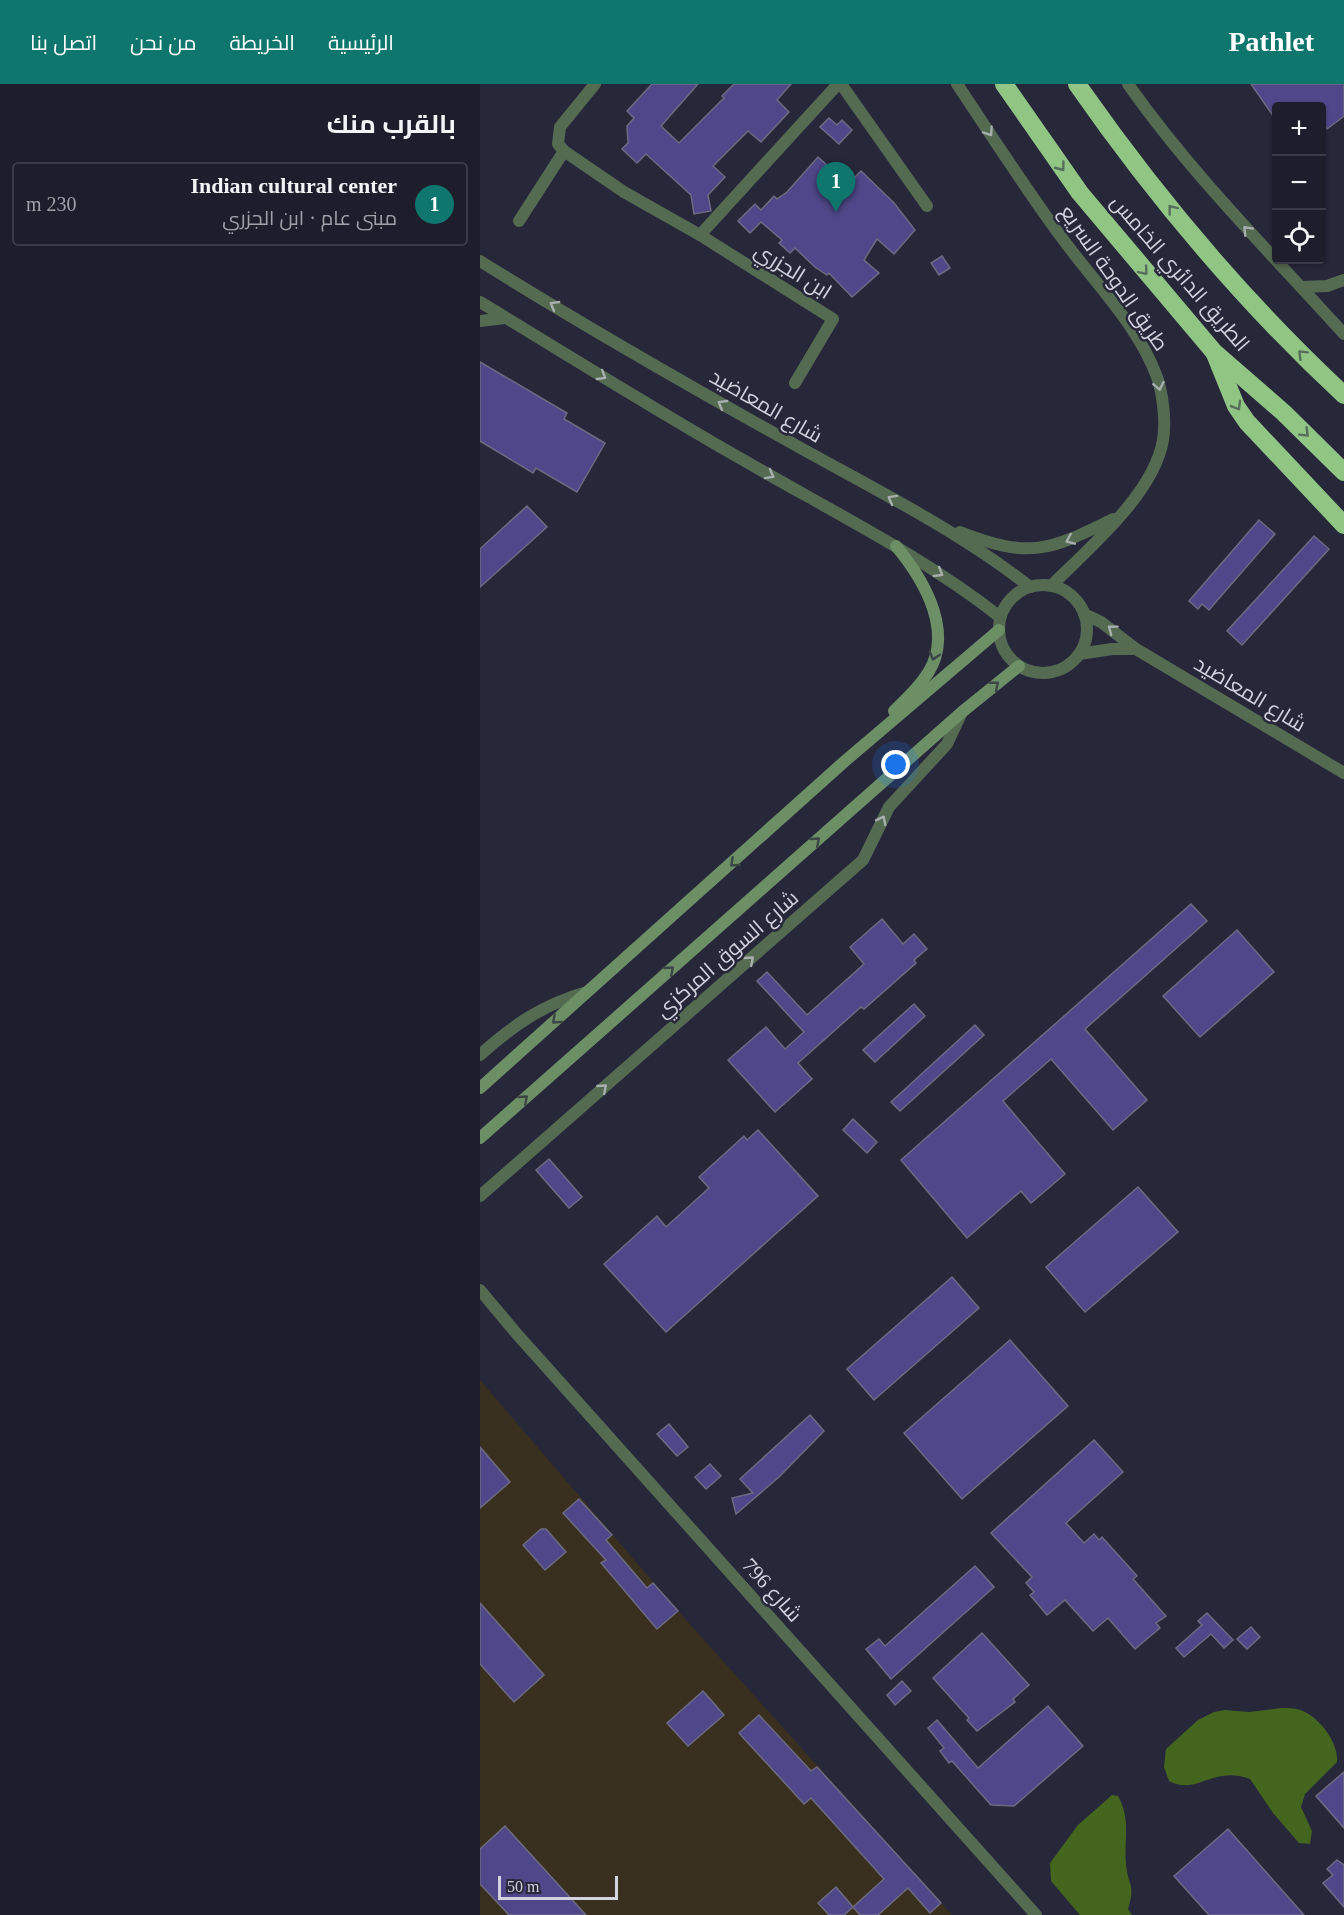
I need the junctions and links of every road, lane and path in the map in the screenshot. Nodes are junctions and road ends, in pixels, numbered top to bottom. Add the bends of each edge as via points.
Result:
1 (595, 84) edge
2 (839, 84) edge
3 (957, 84) edge
4 (1004, 84) edge
5 (1077, 84) edge
6 (1128, 84) edge
7 (564, 151) junction
8 (927, 206) dead end
9 (519, 222) dead end
10 (700, 235) junction
11 (480, 253) edge
12 (480, 261) edge
13 (493, 269) junction
14 (1344, 280) edge
15 (1302, 287) junction
16 (480, 302) edge
17 (505, 318) junction
18 (480, 321) edge
19 (1344, 334) edge
20 (1214, 352) junction
21 (795, 383) dead end
22 (1344, 395) edge
23 (1344, 472) edge
24 (1122, 515) junction
25 (927, 519) junction
26 (1344, 525) edge
27 (896, 546) junction
28 (1051, 586) junction
29 (1030, 587) junction
30 (1084, 614) junction
31 (1000, 616) junction
32 (999, 630) junction
33 (1136, 649) junction
34 (1079, 654) junction
35 (1019, 666) junction
36 (962, 712) junction
37 (845, 761) junction
38 (1344, 773) edge
39 (587, 992) junction
40 (480, 1055) edge
41 (480, 1088) edge
42 (480, 1138) edge
43 (480, 1196) edge
44 (480, 1290) edge
45 (1036, 1915) edge

1 - 7 street via 560,127 558,144
2 - 8 street
2 - 10 street
3 -> 24 street, طريق الدوحة السريع via 1061,237 1134,333 1157,378 1163,440 1151,471
4 -> 20 highway, الطريق الدائري الخامس via 1080,193
22 -> 5 highway, الطريق الدائري الخامس via 1274,326 1199,243
15 -> 6 street via 1220,200
7 - 9 street
7 - 10 street, ابن الجزري via 624,192
10 - 21 street, ابن الجزري via 833,319
11 - 13 street
12 - 13 street, شارع المعاضيد
25 -> 13 street, شارع المعاضيد via 761,427
14 - 15 street via 1327,286
15 - 19 street
16 - 17 street
17 - 18 street
17 -> 27 street via 742,460
20 -> 23 highway, الطريق الدائري الخامس
20 -> 26 highway via 1236,406 1247,422
24 -> 25 street via 1068,542 1032,550 996,545
24 - 28 street, طريق الدوحة السريع
25 - 29 street, شارع المعاضيد via 995,559
27 -> 31 street
27 -> 37 main road via 927,589 935,615 937,648 924,680
28 - 29 street
28 - 30 street via 1077,601
29 - 31 street via 1011,598
33 -> 30 street, شارع المعاضيد
30 - 34 street via 1086,635
31 - 32 street
32 - 35 street via 1005,651
32 - 37 main road
33 - 34 street
33 - 38 street, شارع المعاضيد
34 - 35 street via 1058,670 1038,672
36 -> 35 main road, شارع السوق المركزي
42 -> 36 main road, شارع السوق المركزي
43 -> 36 street, شارع السوق المركزي via 863,860 889,807 948,744
37 -> 39 main road
39 - 40 street via 536,1011
39 -> 41 main road
44 - 45 street, شارع 796

